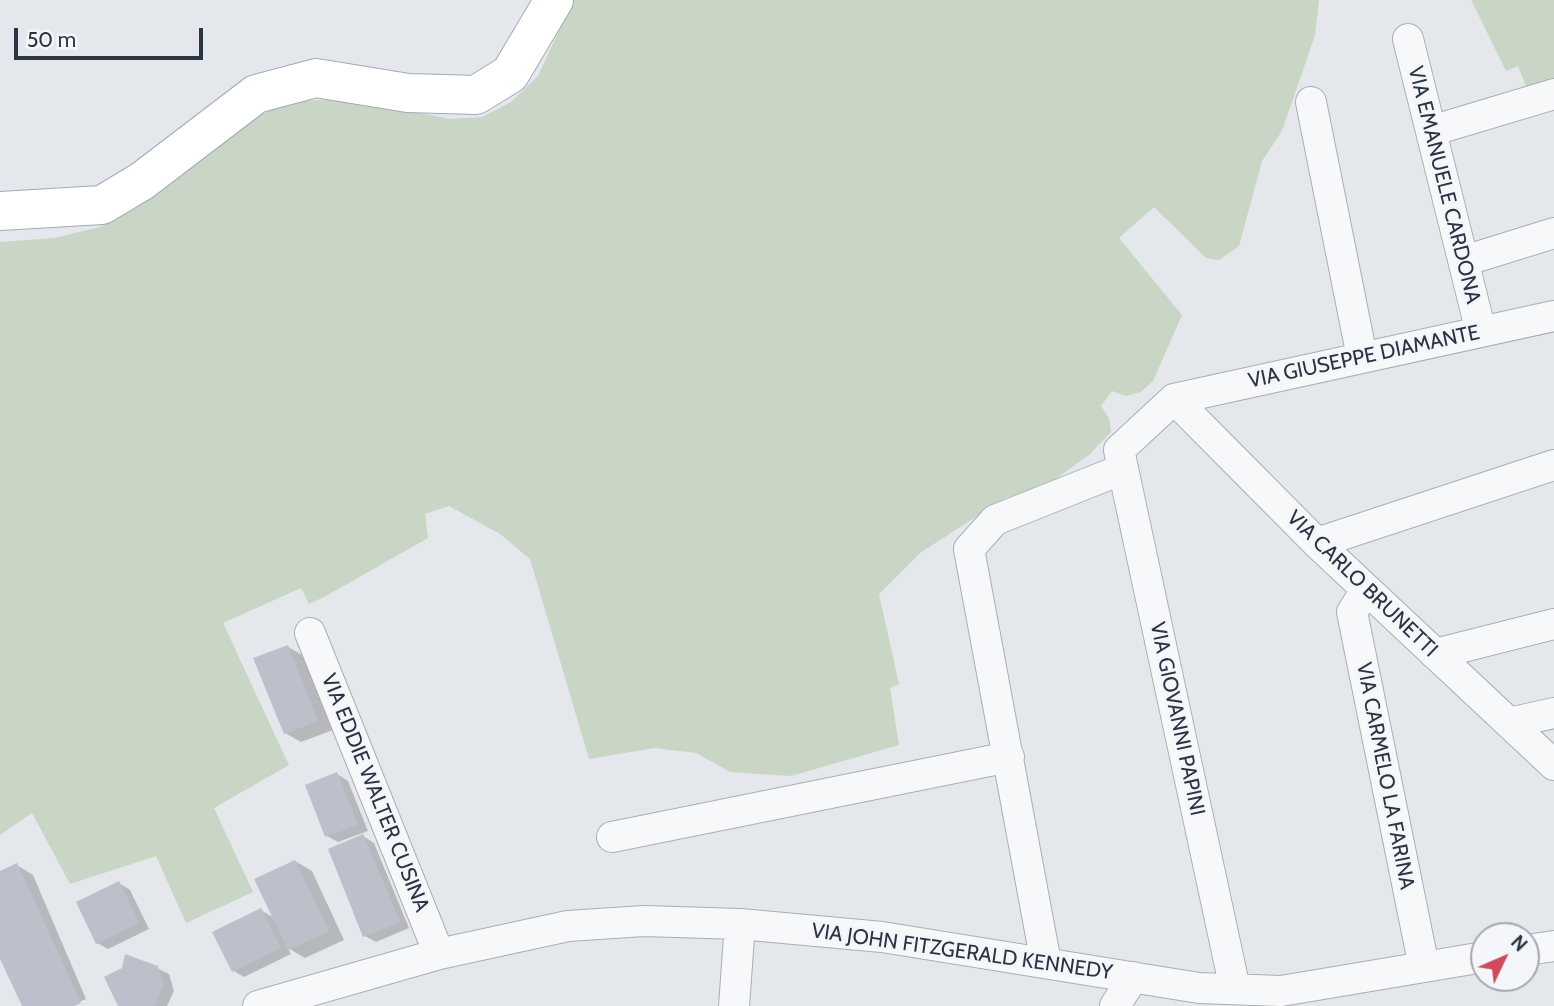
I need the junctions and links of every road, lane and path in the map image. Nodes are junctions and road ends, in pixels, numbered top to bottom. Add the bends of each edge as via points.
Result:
1 (554, 0) edge
2 (1408, 39) dead end
3 (1554, 94) edge
4 (1311, 102) dead end
5 (1431, 131) junction
6 (0, 211) edge
7 (1554, 233) edge
8 (1464, 261) junction
9 (1554, 316) edge
10 (1481, 332) junction
11 (1362, 357) junction
12 (1174, 399) junction
13 (1121, 459) junction
14 (1554, 465) edge
15 (1317, 543) junction
16 (1366, 590) junction
17 (1554, 624) edge
18 (310, 633) dead end
19 (1435, 654) junction
20 (1554, 713) edge
21 (1509, 723) junction
22 (1009, 757) junction
23 (1554, 765) edge
24 (612, 837) dead end
25 (740, 924) junction
26 (439, 954) junction
27 (1470, 959) edge
28 (1046, 963) junction
29 (1424, 967) junction
30 (1133, 977) junction
31 (1235, 989) junction
32 (1321, 995) edge
33 (1199, 997) edge
34 (258, 1006) edge
35 (734, 1006) edge
36 (1115, 1006) edge

1 - 6 main road via 510,74 476,95 408,93 316,79 256,94 142,181 102,205
2 - 5 street, VIA EMANUELE CARDONA
3 - 5 street
4 - 11 street
5 - 8 street, VIA EMANUELE CARDONA
7 - 8 street
8 - 10 street, VIA EMANUELE CARDONA
9 - 10 street, VIA GIUSEPPE DIAMANTE
10 - 11 street, VIA GIUSEPPE DIAMANTE
11 - 12 street, VIA GIUSEPPE DIAMANTE
12 - 13 street
12 - 15 street, VIA CARLO BRUNETTI
13 - 22 street via 995,520 969,549
13 - 31 street, VIA GIOVANNI PAPINI
14 - 15 street
15 - 16 street, VIA CARLO BRUNETTI
16 - 19 street, VIA CARLO BRUNETTI
16 - 29 street, VIA CARMELO LA FARINA via 1352,612
17 - 19 street
18 - 26 street, VIA EDDIE WALTER CUSINA
19 - 21 street, VIA CARLO BRUNETTI
20 - 21 street
21 - 23 street, VIA CARLO BRUNETTI
22 - 24 street
22 - 28 street
25 - 26 street, VIA JOHN FITZGERALD KENNEDY via 644,921 568,926
25 - 28 street, VIA JOHN FITZGERALD KENNEDY via 882,937
25 - 35 street
26 - 34 street, VIA JOHN FITZGERALD KENNEDY
27 - 29 street, VIA JOHN FITZGERALD KENNEDY
28 - 30 street, VIA JOHN FITZGERALD KENNEDY
29 - 32 street, VIA JOHN FITZGERALD KENNEDY
30 - 33 street, VIA JOHN FITZGERALD KENNEDY
30 - 36 street
31 - 32 street, VIA JOHN FITZGERALD KENNEDY
31 - 33 street, VIA JOHN FITZGERALD KENNEDY

